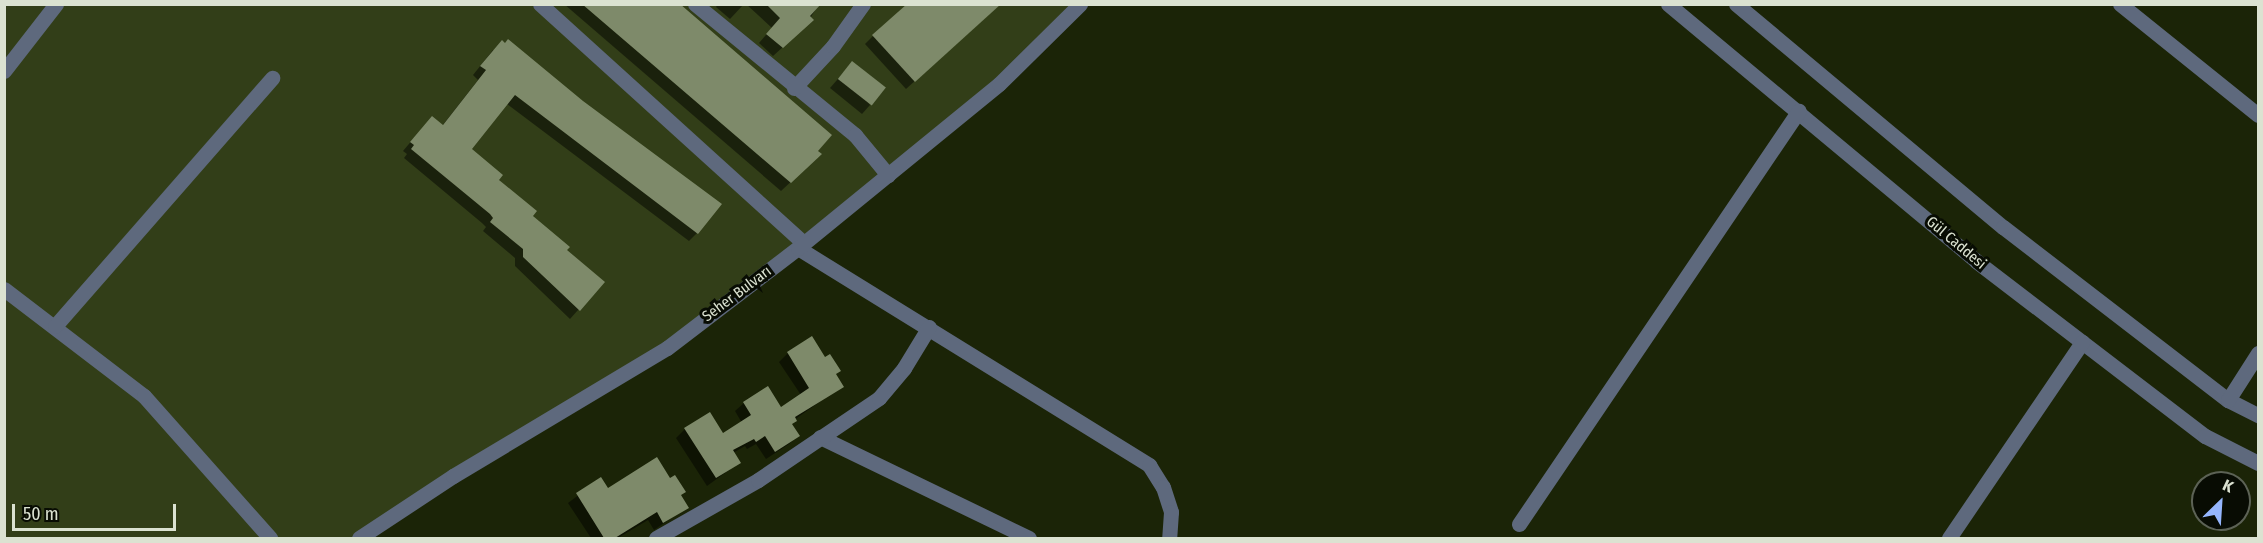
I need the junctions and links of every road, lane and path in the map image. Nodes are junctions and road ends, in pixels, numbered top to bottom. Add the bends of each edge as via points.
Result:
1 (56, 4) edge
2 (540, 4) edge
3 (695, 4) edge
4 (863, 4) edge
5 (1080, 4) edge
6 (1668, 4) edge
7 (1736, 4) edge
8 (2120, 4) edge
9 (4, 71) edge
10 (272, 78) dead end
11 (794, 88) junction
12 (1799, 111) junction
13 (2259, 115) edge
14 (888, 175) junction
15 (801, 245) junction
16 (4, 289) edge
17 (55, 326) junction
18 (929, 327) junction
19 (2082, 342) junction
20 (2259, 353) edge
21 (2228, 400) junction
22 (2259, 415) edge
23 (820, 437) junction
24 (2259, 463) edge
25 (1519, 524) dead end
26 (270, 538) edge
27 (359, 538) edge
28 (656, 538) edge
29 (1029, 538) edge
30 (1171, 538) edge
31 (1949, 538) edge

1 - 9 street
2 - 15 street
3 - 11 street
4 - 11 street via 833,46
5 - 14 street, Seher Bulvarı via 999,84
6 - 12 street, Gül Caddesi
7 - 21 street via 2003,227
8 - 13 street
10 - 17 street
11 - 14 street via 855,135
12 - 19 street, Gül Caddesi via 1976,261
12 - 25 street
14 - 15 street, Seher Bulvarı
15 - 18 street
15 - 27 street, Seher Bulvarı via 667,348 453,476
16 - 17 street
17 - 26 street via 144,396
18 - 23 street via 904,368 879,398
18 - 30 street via 1149,465 1163,487 1171,512
19 - 24 street, Gül Caddesi via 2205,436
19 - 31 street
20 - 21 street
21 - 22 street
23 - 28 street via 758,480
23 - 29 street

